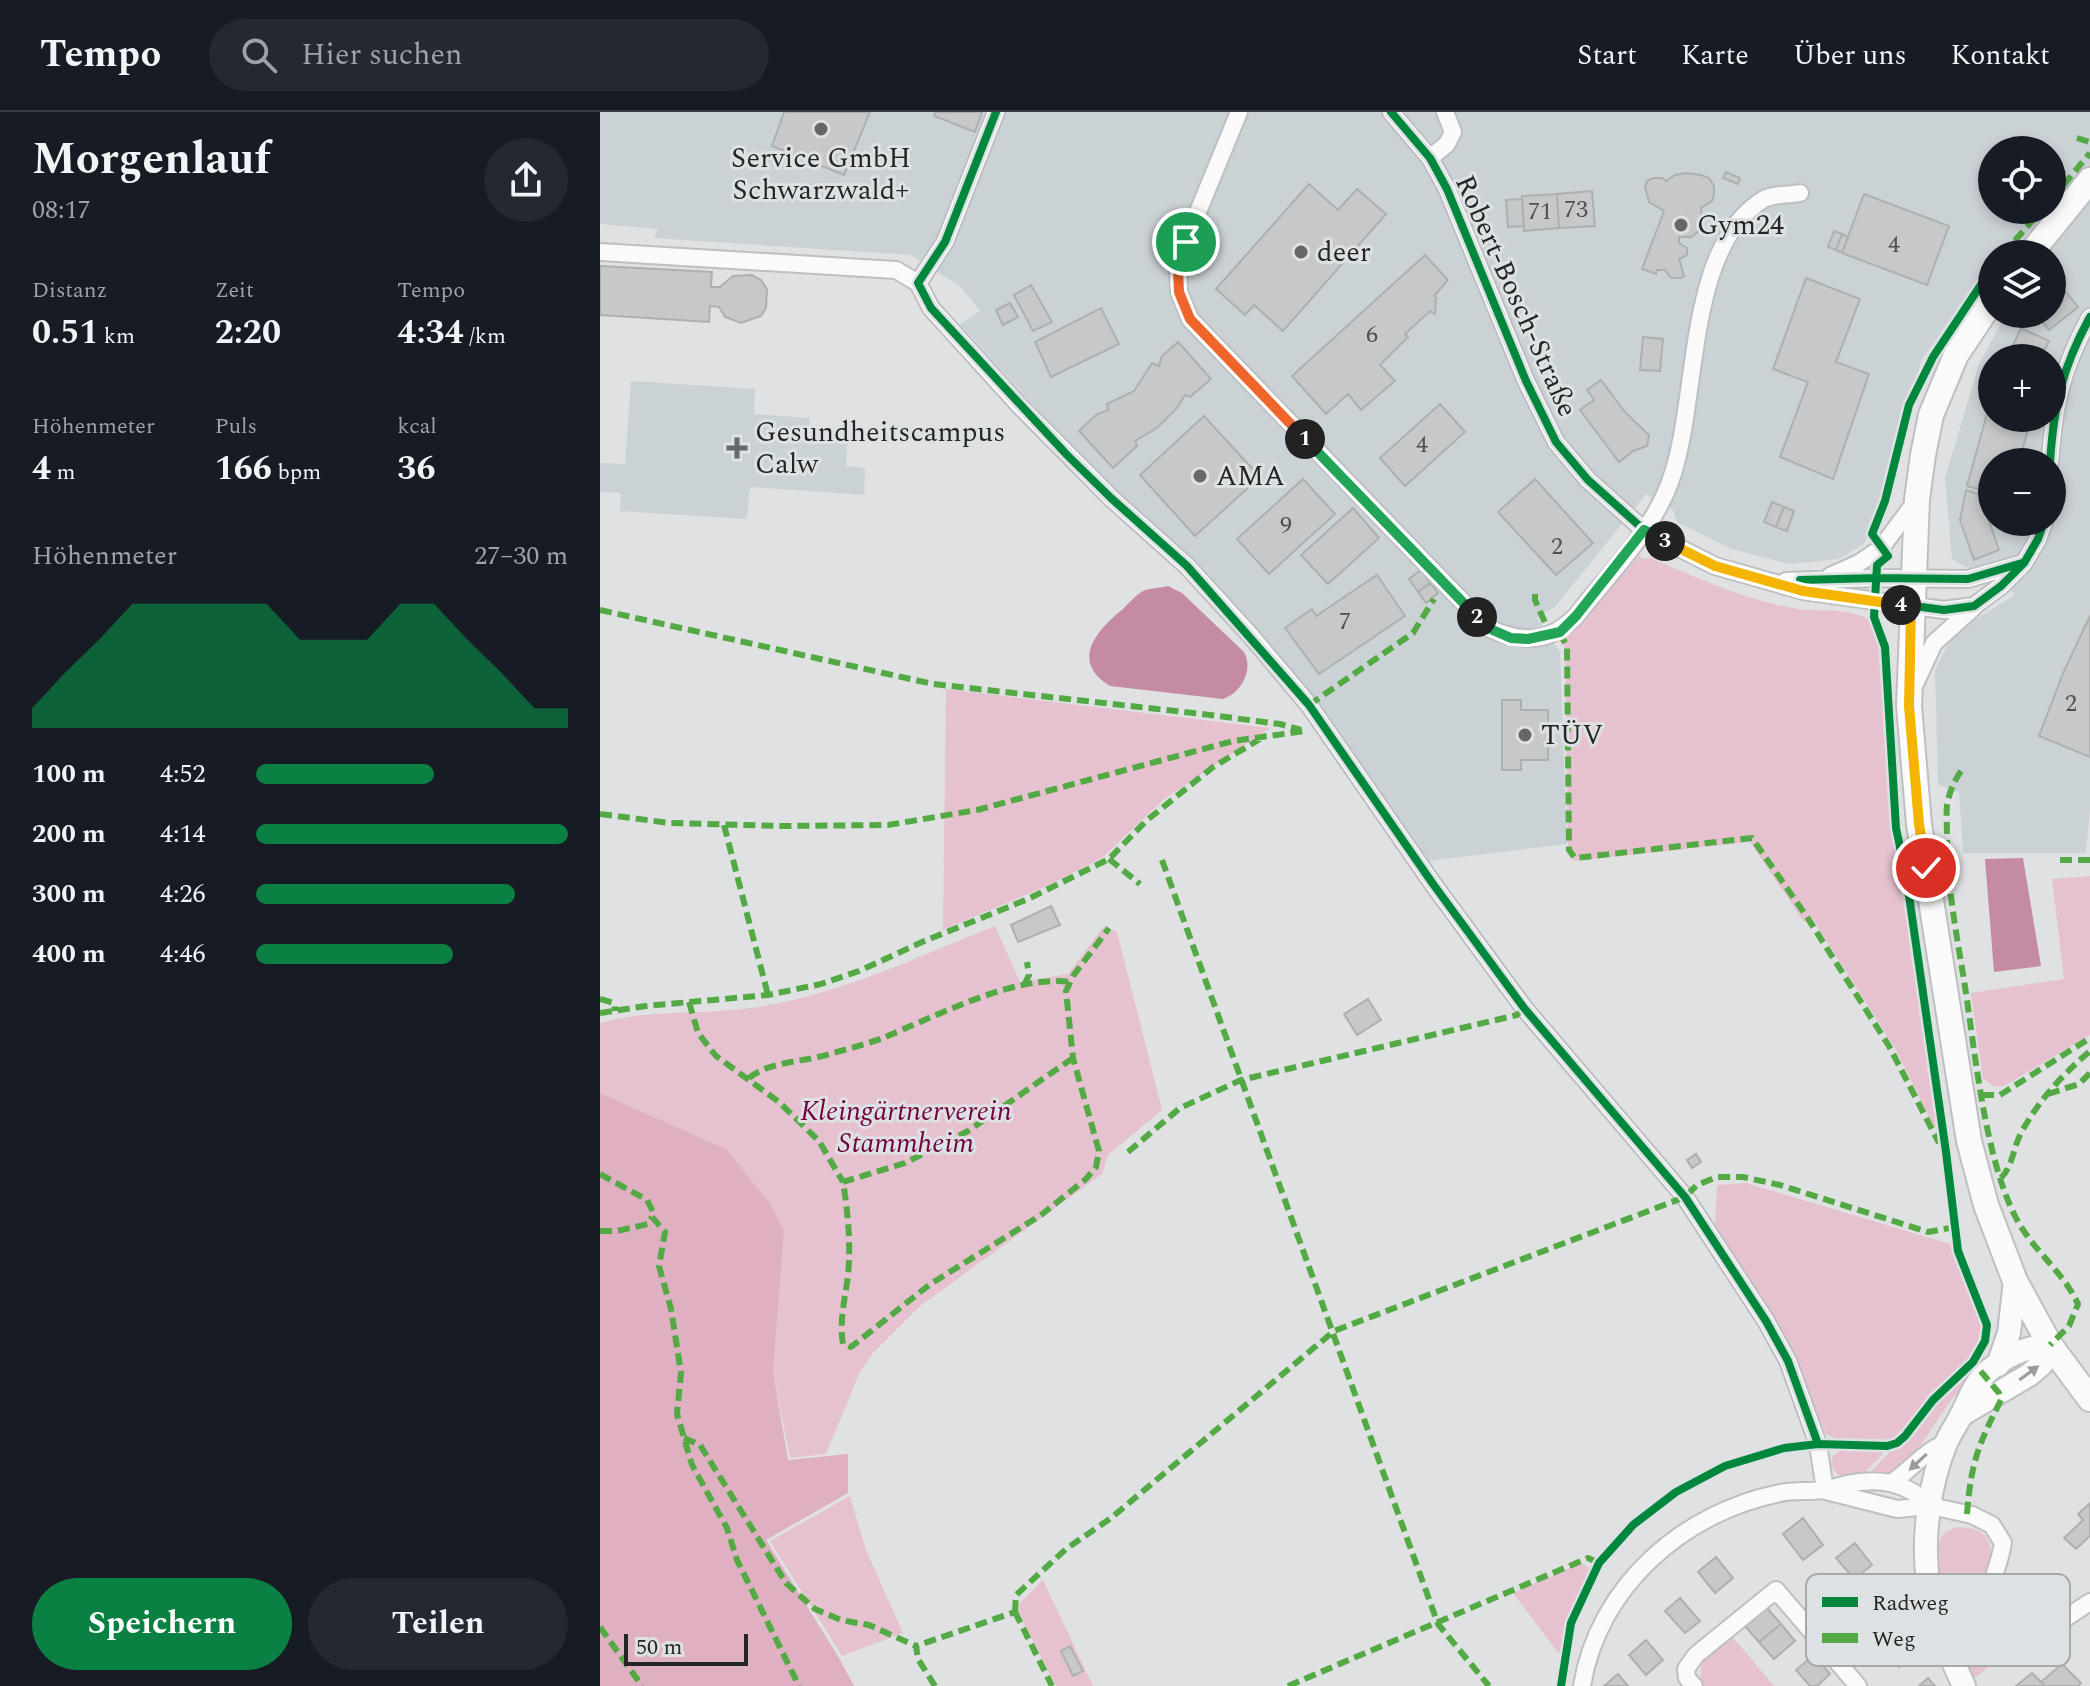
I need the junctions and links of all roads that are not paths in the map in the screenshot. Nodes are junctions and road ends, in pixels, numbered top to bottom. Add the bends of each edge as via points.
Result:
1 (996, 112) edge
2 (1239, 112) edge
3 (1391, 112) edge
4 (1445, 112) edge
5 (1430, 158) junction
6 (2090, 180) edge
7 (1800, 193) dead end
8 (2041, 240) edge
9 (600, 252) edge
10 (918, 283) junction
11 (2090, 317) edge
12 (1978, 322) edge
13 (2051, 448) edge
14 (1917, 499) junction
15 (1644, 530) junction
16 (2039, 536) edge
17 (2024, 563) junction
18 (1821, 580) junction
19 (1913, 580) junction
20 (1772, 581) junction
21 (1974, 606) junction
22 (1911, 607) junction
23 (1909, 706) junction
24 (2015, 1281) junction
25 (2050, 1345) junction
26 (1998, 1365) junction
27 (2090, 1399) edge
28 (1961, 1415) junction
29 (1946, 1443) junction
30 (1891, 1483) junction
31 (1825, 1490) junction
32 (1931, 1506) junction
33 (1927, 1574) edge
34 (1996, 1574) edge
35 (2090, 1602) edge
36 (2070, 1615) edge
37 (1806, 1625) edge
38 (1841, 1666) edge
39 (1956, 1666) edge
40 (1582, 1686) edge
41 (1694, 1686) edge
42 (1858, 1686) edge
43 (1964, 1686) edge

1 - 10 street via 945,242
2 - 15 street via 1178,269 1179,292 1190,319 1449,589 1488,628 1511,638 1560,632
3 - 5 street, Robert-Bosch-Straße
4 - 5 street via 1453,132
5 - 15 street, Robert-Bosch-Straße via 1556,442 1588,480
6 - 8 main road
7 - 15 street via 1766,198 1740,220 1722,247 1702,306 1683,439 1670,482
9 - 10 street via 896,270
10 - 31 street via 931,308 1067,455 1187,566 1309,705 1524,1008 1685,1197 1788,1361 1818,1444
11 - 13 street via 2061,382
12 - 14 main road via 1956,355 1931,415
14 - 18 street, Robert-Bosch-Straße via 1881,548
14 - 19 main road
15 - 20 street, Robert-Bosch-Straße via 1715,566
16 - 17 street
17 - 19 street, Robert-Bosch-Straße via 1968,579
17 - 21 street
18 - 19 street, Robert-Bosch-Straße
18 - 20 street, Robert-Bosch-Straße
19 - 22 main road
20 - 22 street, Robert-Bosch-Straße via 1803,591
21 - 22 street, Robert-Bosch-Straße
21 - 23 street via 1934,643
22 - 23 main road
23 - 24 main road via 1919,824 1969,1141
24 - 25 main road
24 - 26 street via 2009,1333
25 - 26 street via 2033,1346
25 - 27 main road
28 -> 25 street via 2029,1375 2042,1364
26 - 28 street via 1983,1376
28 - 29 street
29 -> 30 street
29 - 32 street
30 - 31 street via 1869,1481
30 - 32 street via 1915,1490
31 - 32 street via 1897,1509
31 - 40 street via 1781,1493 1730,1508 1671,1540 1643,1564 1603,1624
32 - 33 street
32 - 34 street via 1992,1525 2003,1543
35 - 36 street
37 - 41 street via 1776,1590 1696,1655 1686,1669
38 - 42 street
39 - 43 street

